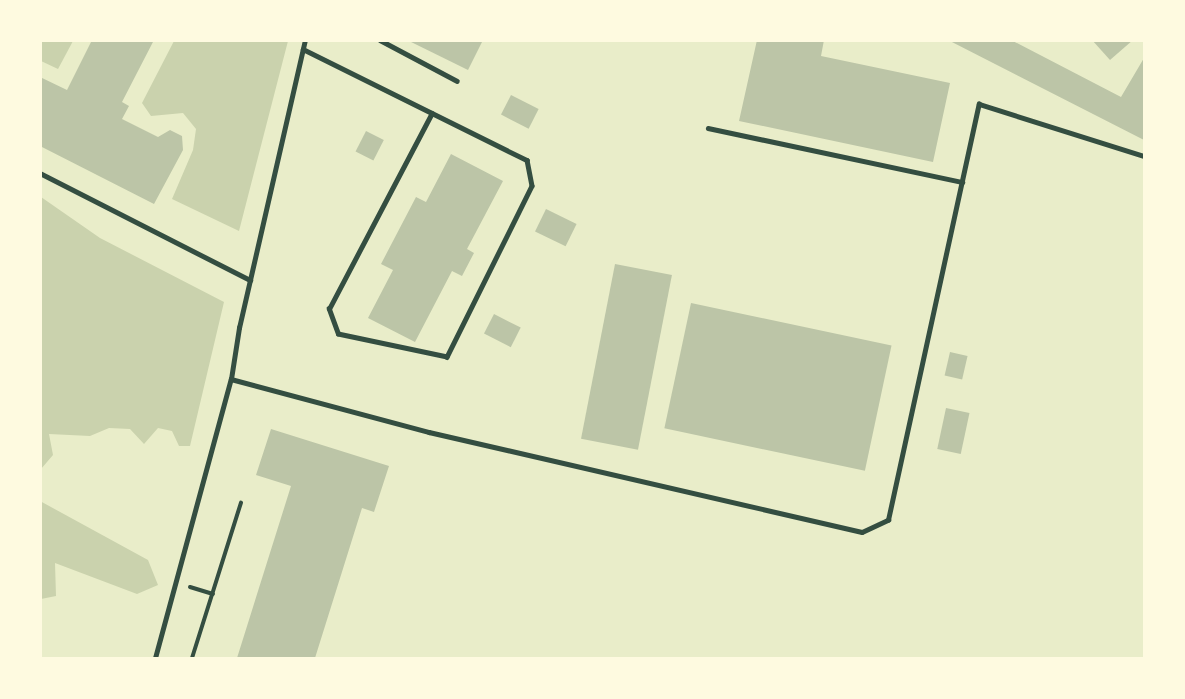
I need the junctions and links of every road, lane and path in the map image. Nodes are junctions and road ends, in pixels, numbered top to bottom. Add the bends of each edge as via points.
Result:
1 (305, 40) edge
2 (380, 40) edge
3 (303, 49) junction
4 (457, 81) dead end
5 (432, 113) junction
6 (708, 128) dead end
7 (1144, 156) edge
8 (40, 173) edge
9 (962, 182) junction
10 (250, 280) junction
11 (231, 379) junction
12 (241, 503) dead end
13 (177, 583) junction
14 (213, 594) junction
15 (155, 658) edge
16 (192, 658) edge

1 - 3 lane
2 - 4 lane
3 - 5 lane
3 - 10 lane
5 - 5 lane via 526,160 532,186 447,357 338,334 329,309
6 - 9 lane
7 - 9 lane via 979,104
8 - 10 lane
9 - 11 lane via 888,520 862,532 429,432
10 - 11 lane
11 - 13 lane
12 - 14 path
13 - 14 path
13 - 15 lane
14 - 16 path

